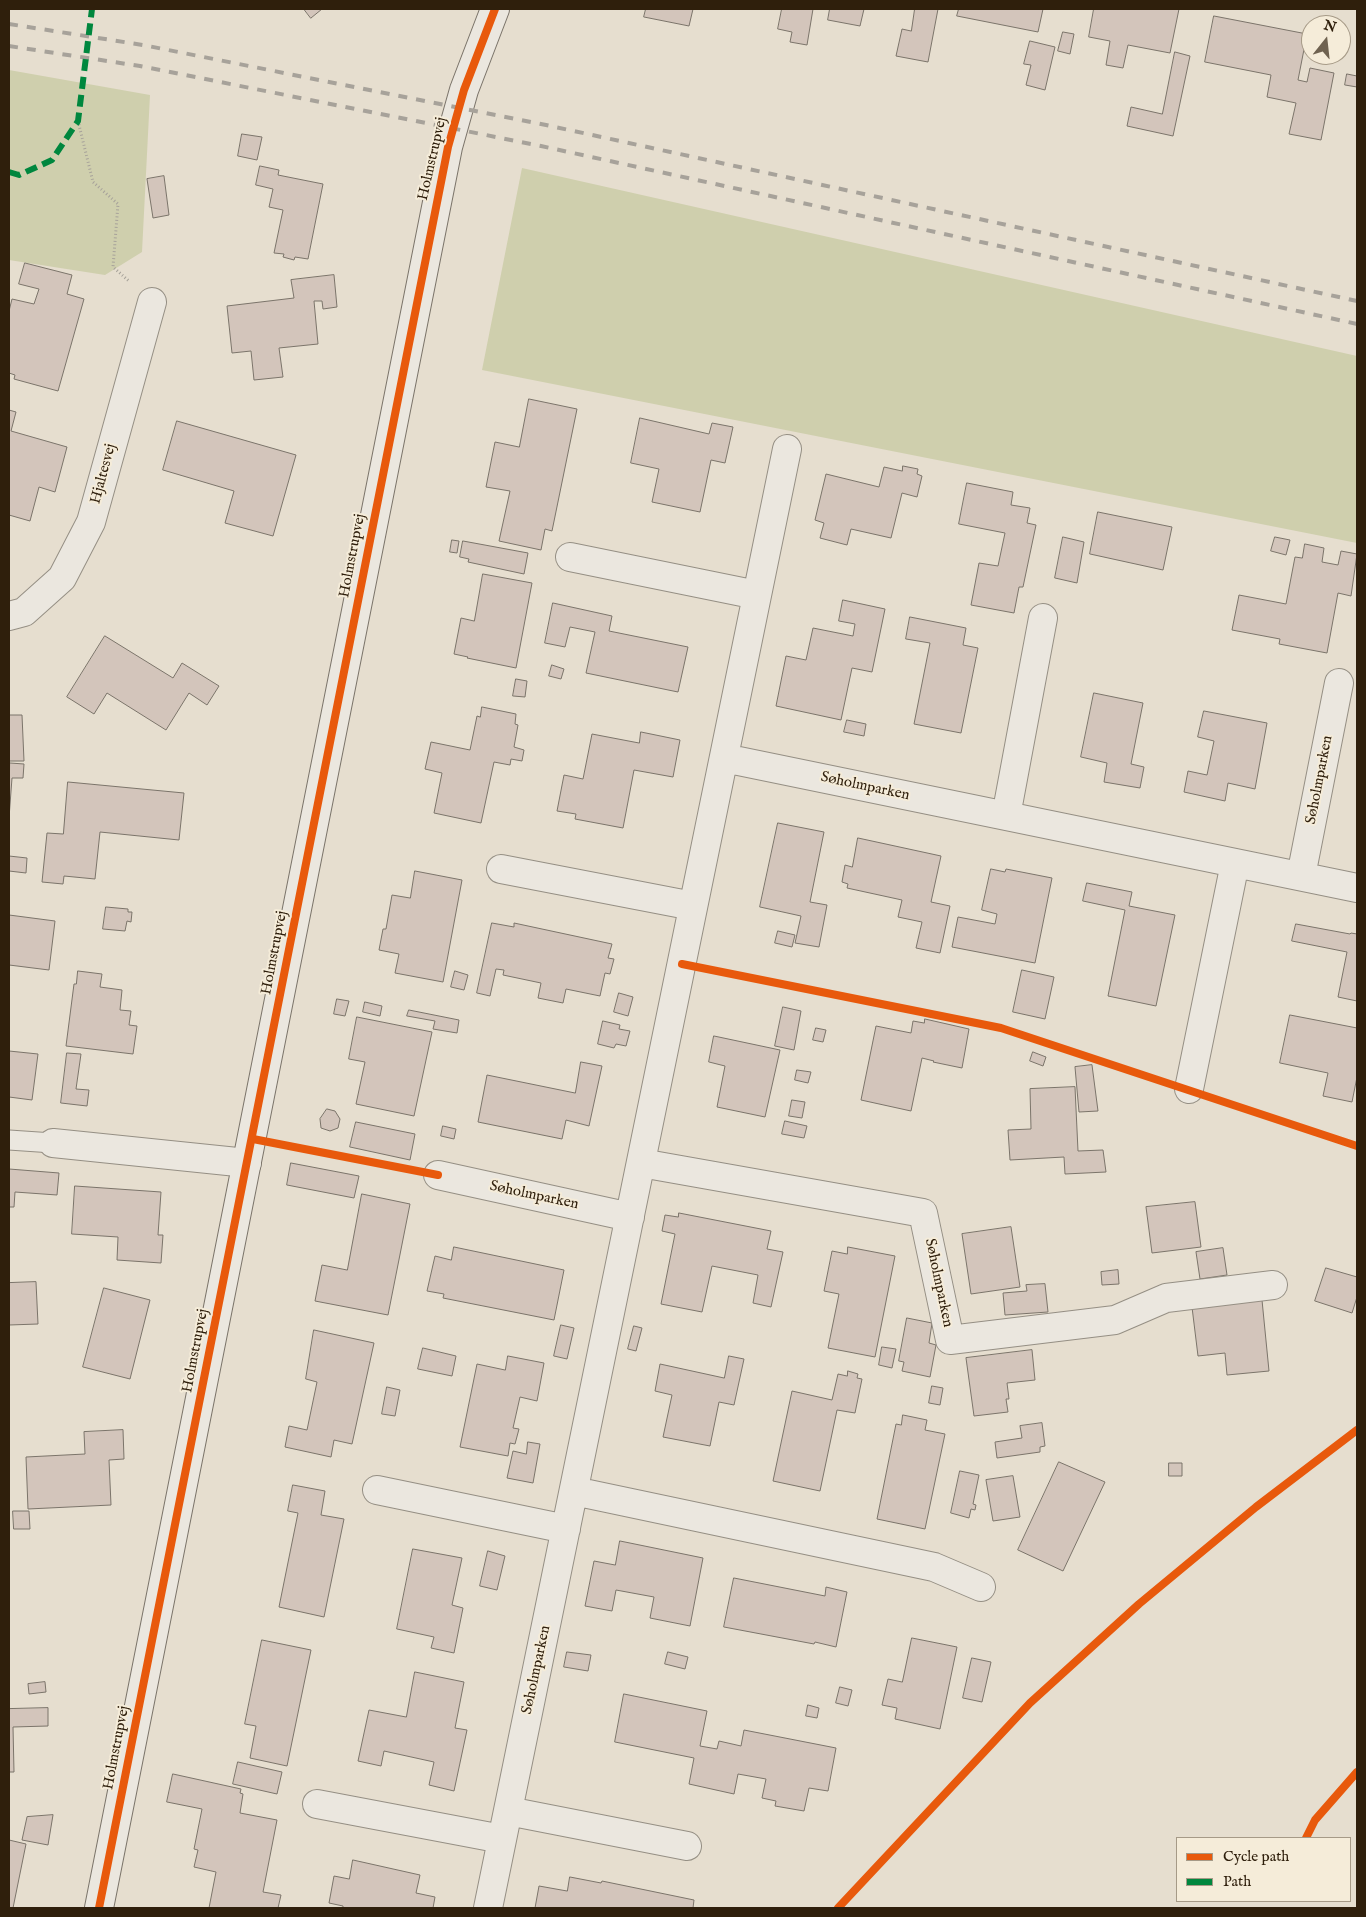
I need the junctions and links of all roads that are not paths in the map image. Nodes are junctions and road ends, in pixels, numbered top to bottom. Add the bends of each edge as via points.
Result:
1 (495, 9) edge
2 (152, 302) road end
3 (787, 449) dead end
4 (570, 557) dead end
5 (757, 595) junction
6 (9, 616) edge
7 (1043, 618) dead end
8 (1339, 683) dead end
9 (724, 758) junction
10 (1006, 816) junction
11 (1235, 863) junction
12 (501, 869) dead end
13 (1301, 876) junction
14 (1357, 888) edge
15 (693, 906) junction
16 (1189, 1089) dead end
17 (9, 1140) edge
18 (53, 1143) joint
19 (247, 1163) junction
20 (641, 1163) junction
21 (438, 1175) dead end
22 (630, 1217) junction
23 (1273, 1285) dead end
24 (377, 1490) dead end
25 (574, 1492) junction
26 (566, 1528) junction
27 (981, 1587) dead end
28 (316, 1804) dead end
29 (508, 1811) junction
30 (502, 1839) junction
31 (688, 1846) dead end
32 (99, 1908) edge
33 (488, 1908) edge

1 - 19 street, Holmstrupvej via 464,90 448,148
2 - 6 street, Hjaltesvej via 91,522 62,578 24,612
3 - 5 street, Søholmparken
4 - 5 street
5 - 9 street, Søholmparken
7 - 10 street
8 - 13 street, Søholmparken
9 - 10 street, Søholmparken
9 - 15 street, Søholmparken
10 - 11 street, Søholmparken
11 - 13 street, Søholmparken
11 - 16 street
12 - 15 street
13 - 14 street, Søholmparken
15 - 20 street, Søholmparken
17 - 18 lane
18 - 19 street
19 - 32 street, Holmstrupvej
20 - 22 street, Søholmparken
20 - 23 street, Søholmparken via 923,1213 950,1340 1115,1320 1166,1298
21 - 22 street, Søholmparken
22 - 25 street, Søholmparken
24 - 26 street
25 - 26 street, Søholmparken
25 - 27 street via 934,1567
26 - 29 street, Søholmparken
28 - 30 street
29 - 30 street, Søholmparken
29 - 31 street
30 - 33 street, Søholmparken

